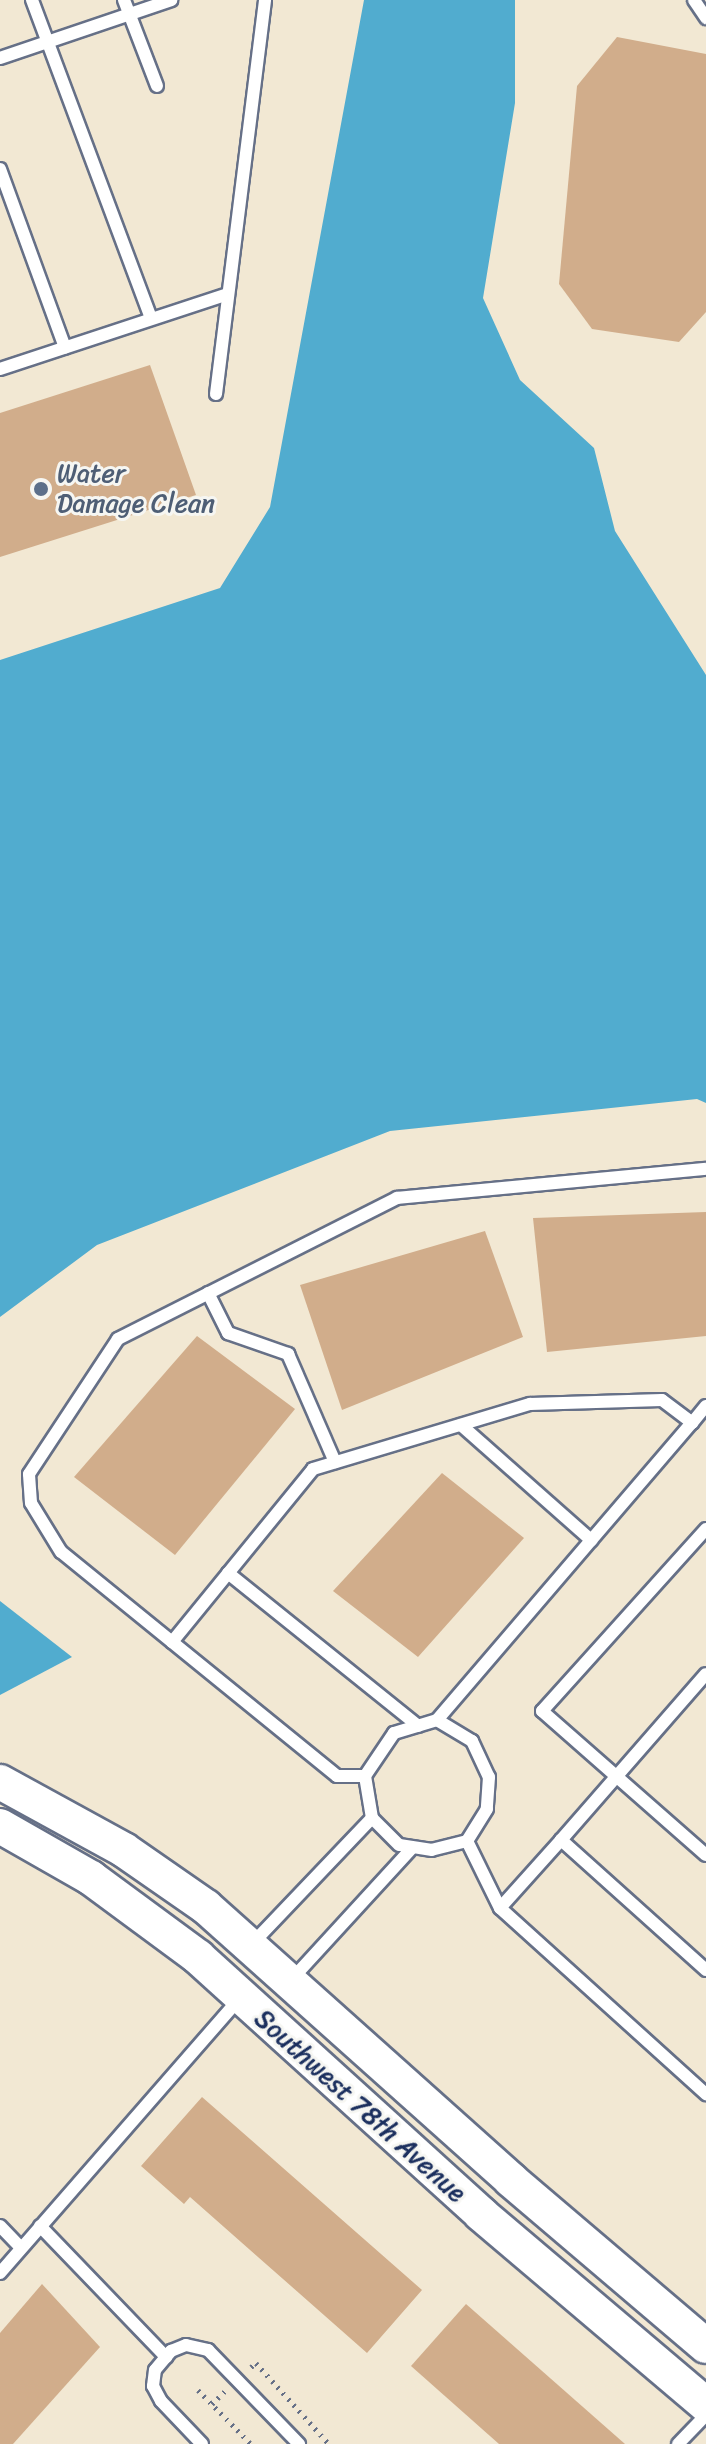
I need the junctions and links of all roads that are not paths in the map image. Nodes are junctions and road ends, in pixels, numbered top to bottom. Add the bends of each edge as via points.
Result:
1 (32, 0) edge
2 (124, 0) edge
3 (171, 0) edge
4 (265, 0) edge
5 (694, 0) edge
6 (129, 14) junction
7 (706, 18) edge
8 (45, 42) junction
9 (0, 58) edge
10 (157, 86) dead end
11 (0, 169) edge
12 (228, 294) junction
13 (151, 319) junction
14 (65, 348) junction
15 (0, 369) edge
16 (216, 394) dead end
17 (706, 1169) edge
18 (208, 1293) junction
19 (706, 1406) edge
20 (692, 1423) junction
21 (461, 1425) junction
22 (335, 1462) junction
23 (706, 1529) edge
24 (591, 1540) junction
25 (228, 1573) junction
26 (172, 1642) junction
27 (706, 1674) edge
28 (437, 1720) junction
29 (418, 1726) junction
30 (615, 1774) junction
31 (365, 1776) junction
32 (0, 1782) edge
33 (372, 1818) junction
34 (0, 1826) edge
35 (561, 1840) junction
36 (467, 1841) junction
37 (412, 1848) junction
38 (706, 1855) edge
39 (500, 1908) junction
40 (250, 1946) junction
41 (198, 1957) junction
42 (706, 1970) edge
43 (290, 1981) junction
44 (240, 1998) junction
45 (331, 2018) junction
46 (706, 2094) edge
47 (0, 2226) edge
48 (40, 2226) junction
49 (21, 2248) junction
50 (0, 2273) edge
51 (706, 2346) edge
52 (166, 2357) junction
53 (706, 2405) edge
54 (706, 2415) edge
55 (202, 2444) edge
56 (299, 2444) edge
57 (678, 2444) edge

1 - 8 lane
2 - 6 lane
3 - 6 lane
4 - 12 lane
5 - 7 lane
6 - 8 lane
6 - 10 lane
8 - 9 lane
8 - 13 lane
11 - 14 lane
12 - 13 lane
12 - 16 lane
13 - 14 lane
14 - 15 lane
17 - 18 lane via 397,1198
18 - 22 lane via 228,1333 288,1354
18 - 26 lane via 118,1339 29,1474 31,1503 61,1552
19 - 20 lane
20 - 21 lane via 662,1400 586,1399 530,1404
20 - 24 lane
21 - 22 lane
21 - 24 lane
22 - 25 lane via 313,1469
23 - 30 lane via 542,1711
24 - 28 lane
25 - 26 lane
25 - 29 lane
26 - 31 lane via 337,1776
27 - 30 lane
28 - 29 lane
28 - 36 lane via 472,1741 489,1777 487,1809
29 - 31 lane via 394,1733
30 - 35 lane
30 - 38 lane
31 - 33 lane
32 - 40 street, Southwest 78th Avenue via 124,1850 206,1907
33 - 37 lane via 399,1845
33 - 40 lane
34 - 41 street, Southwest 78th Avenue via 91,1878
35 - 39 lane
35 - 42 lane
36 - 37 lane via 432,1850
36 - 39 lane
37 - 43 lane
39 - 46 lane
40 - 43 street, Southwest 78th Avenue
41 - 43 street
41 - 44 street, Southwest 78th Avenue
43 - 45 street, Southwest 78th Avenue
44 - 45 street
44 - 48 lane
44 - 53 street, Southwest 78th Avenue via 481,2214
45 - 51 street, Southwest 78th Avenue
47 - 49 lane
48 - 49 lane
48 - 52 lane
49 - 50 lane
52 - 55 lane via 155,2370 153,2386
52 - 56 lane via 186,2345 208,2350
54 - 57 lane

